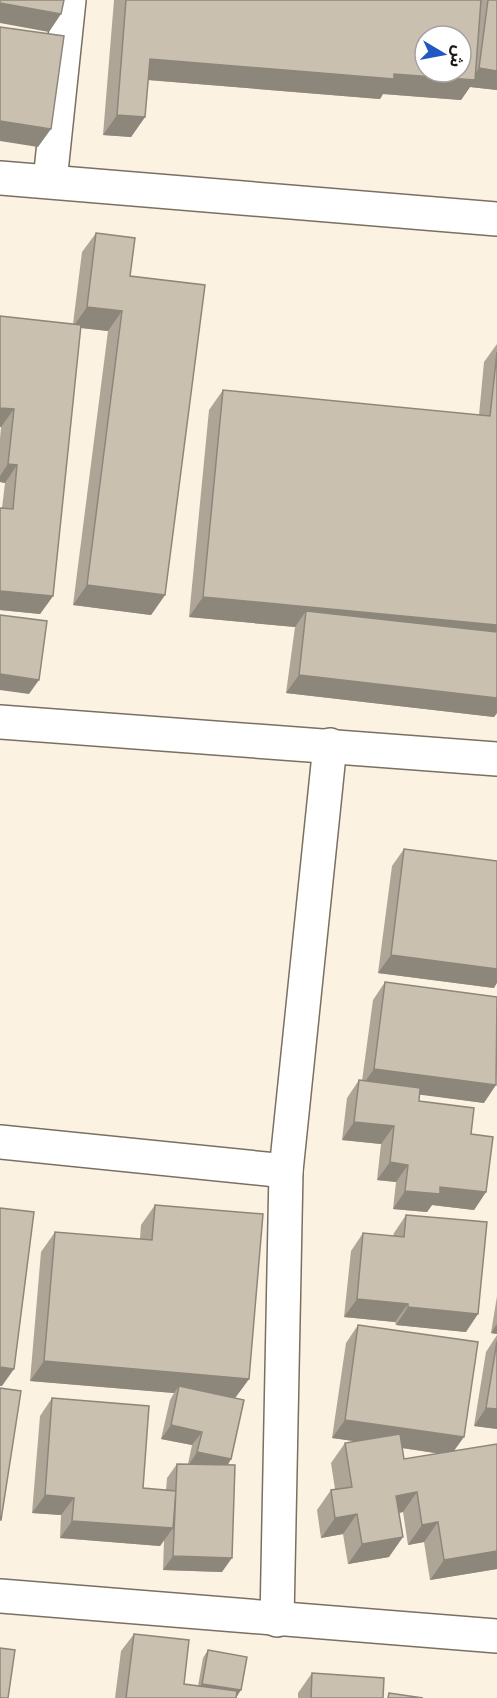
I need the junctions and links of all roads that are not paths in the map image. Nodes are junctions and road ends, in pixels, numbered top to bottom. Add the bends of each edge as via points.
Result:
1 (69, 0) edge
2 (0, 178) edge
3 (50, 181) junction
4 (497, 219) edge
5 (0, 722) edge
6 (330, 745) junction
7 (497, 759) edge
8 (0, 1142) edge
9 (286, 1171) junction
10 (0, 1596) edge
11 (277, 1620) junction
12 (497, 1636) edge

1 - 3 street
2 - 3 street
3 - 4 street
5 - 6 street
6 - 7 street
6 - 9 street
8 - 9 street
9 - 11 street
10 - 11 street
11 - 12 street

